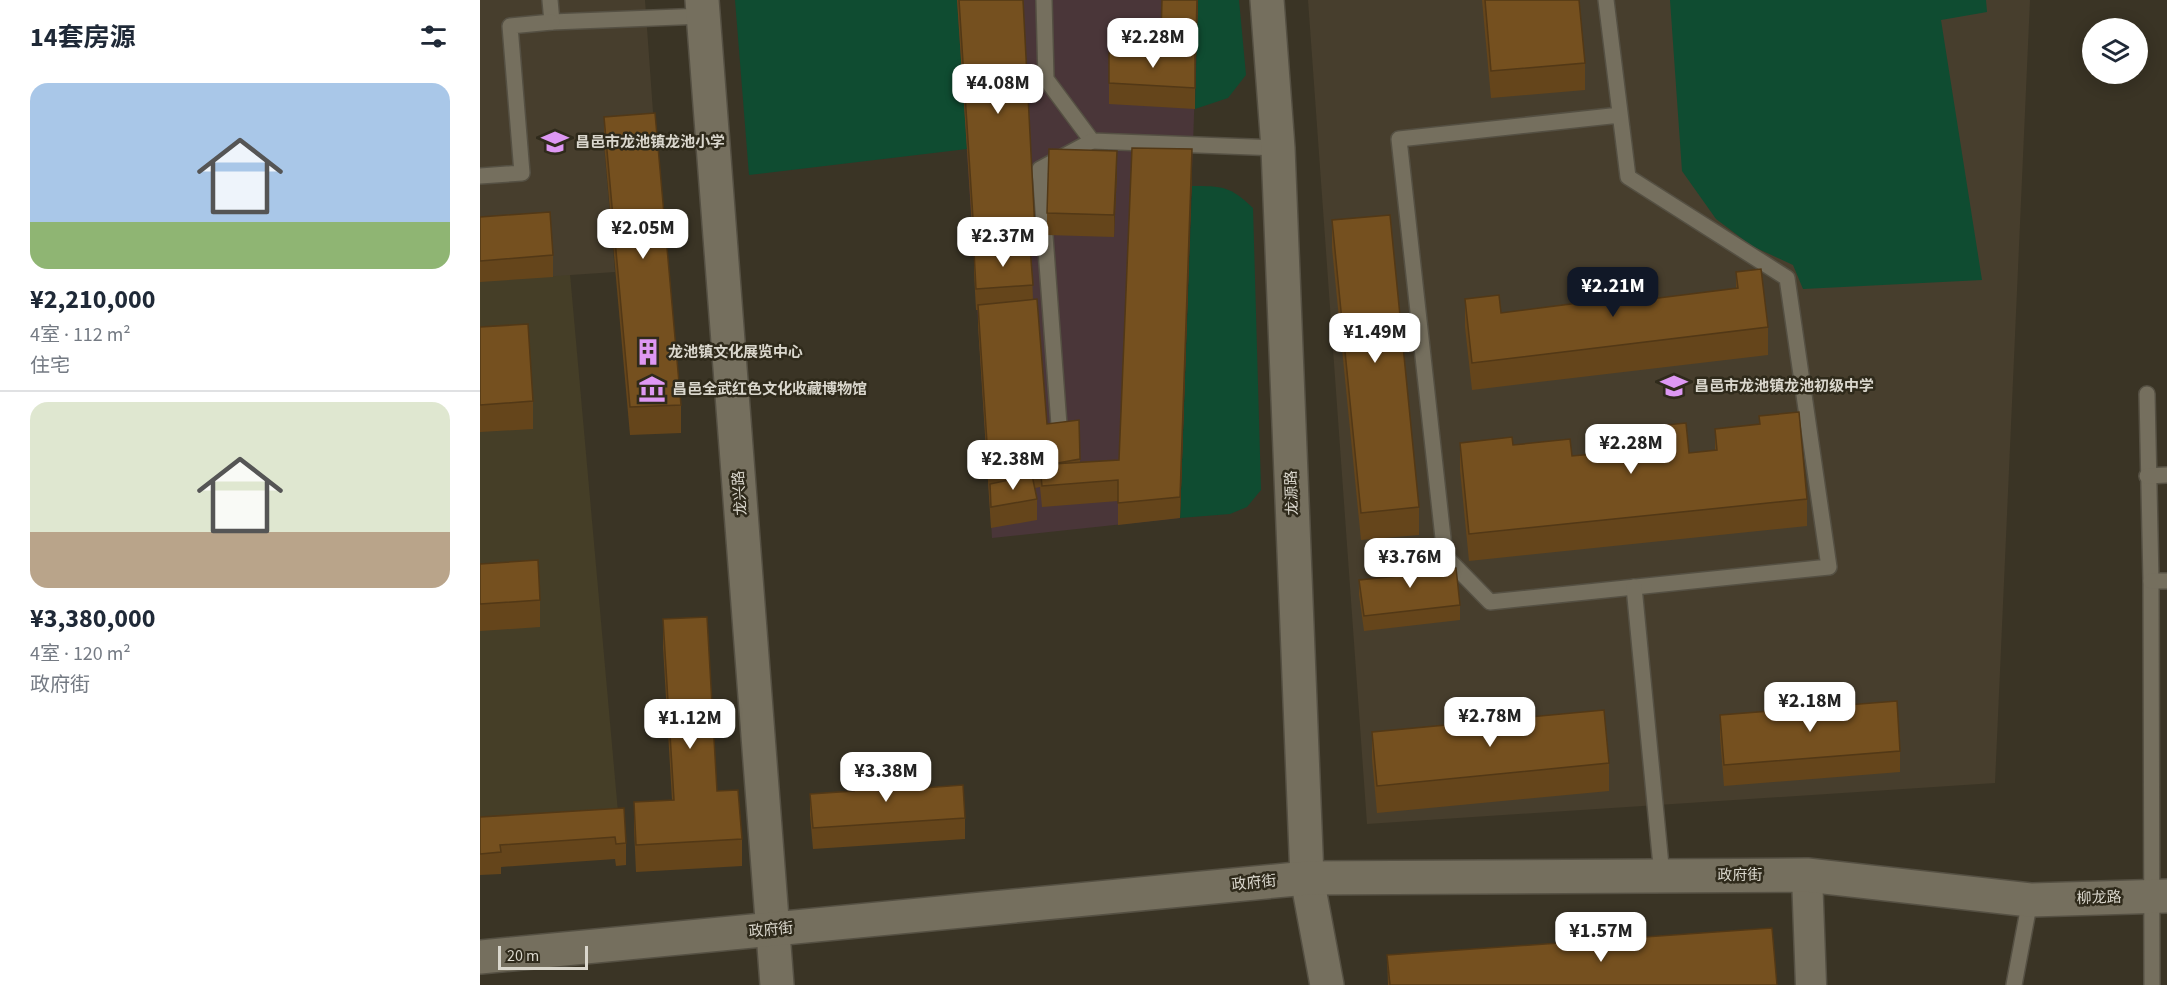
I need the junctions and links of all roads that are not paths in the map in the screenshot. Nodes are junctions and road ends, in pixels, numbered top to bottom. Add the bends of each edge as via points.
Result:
1 (550, 0) edge
2 (1044, 0) edge
3 (1267, 0) edge
4 (1606, 0) edge
5 (703, 8) edge
6 (552, 22) junction
7 (1620, 115) junction
8 (1092, 141) junction
9 (1278, 148) junction
10 (480, 176) edge
11 (2147, 394) dead end
12 (1059, 425) edge
13 (2147, 476) junction
14 (2167, 476) edge
15 (2151, 581) junction
16 (2167, 581) edge
17 (1634, 587) junction
18 (2167, 681) edge
19 (2151, 682) junction
20 (1807, 875) junction
21 (1662, 876) junction
22 (1307, 878) junction
23 (2160, 897) edge
24 (2031, 900) junction
25 (772, 929) junction
26 (480, 957) edge
27 (777, 985) edge
28 (1327, 985) edge
29 (1811, 985) edge
30 (2014, 985) edge
31 (2152, 985) edge

1 - 6 lane
2 - 8 lane via 1046,79
3 - 9 street, 龙源路
4 - 7 lane
5 - 6 lane
5 - 25 street, 龙兴路
6 - 10 lane via 510,26 522,173
7 - 17 lane via 1628,177 1786,278 1829,567
7 - 17 lane via 1399,139 1445,556 1490,602
8 - 9 lane
8 - 12 lane via 1040,169
9 - 22 street, 龙源路
11 - 13 lane
13 - 14 lane
13 - 15 lane
15 - 16 lane
15 - 19 lane
17 - 21 lane
18 - 19 lane
19 - 23 lane
20 - 21 street, 政府街
20 - 24 street, 政府街
20 - 29 street
21 - 22 street, 政府街
22 - 25 street, 政府街
22 - 28 street, 龙源路
23 - 24 street, 柳龙路
23 - 31 lane
24 - 30 lane
25 - 26 street, 政府街
25 - 27 street, 龙兴路

